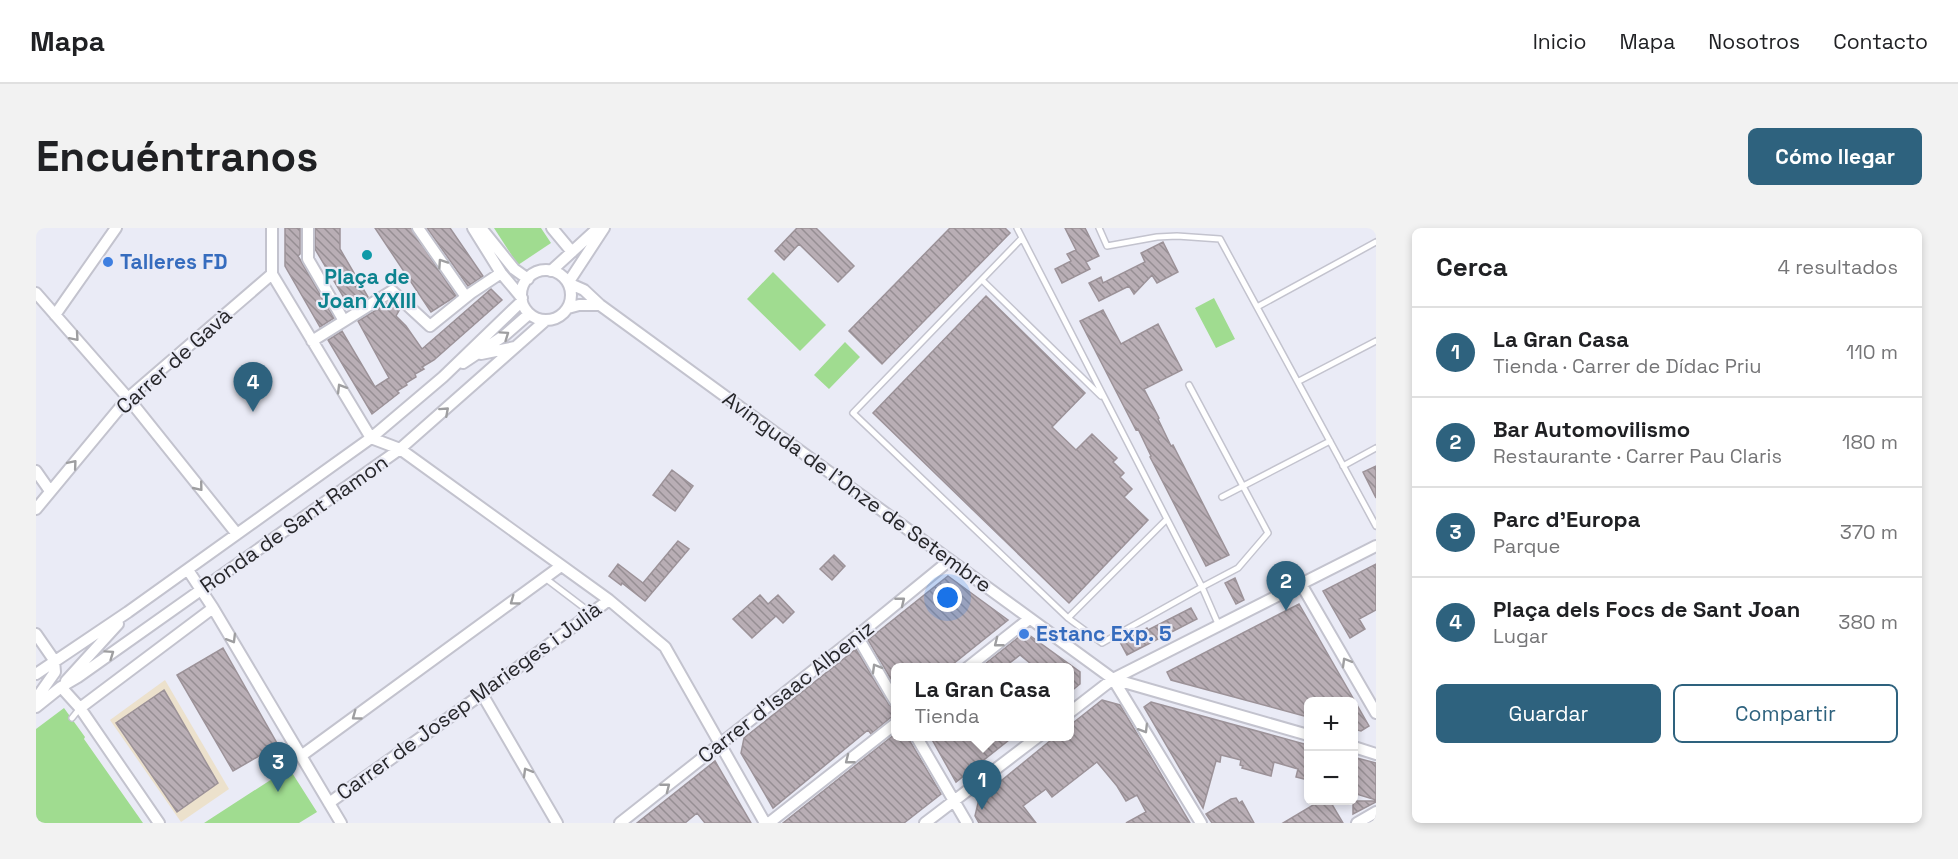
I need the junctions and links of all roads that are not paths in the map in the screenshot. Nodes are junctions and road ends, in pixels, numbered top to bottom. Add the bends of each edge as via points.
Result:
1 (116, 228) edge
2 (272, 228) edge
3 (308, 228) edge
4 (418, 228) edge
5 (473, 228) edge
6 (481, 228) edge
7 (552, 228) edge
8 (598, 228) edge
9 (604, 228) edge
10 (1017, 228) edge
11 (1099, 228) edge
12 (1022, 238) junction
13 (1376, 242) edge
14 (572, 252) junction
15 (552, 271) junction
16 (501, 273) junction
17 (272, 274) junction
18 (528, 279) junction
19 (982, 280) junction
20 (567, 283) junction
21 (36, 293) edge
22 (466, 297) junction
23 (522, 300) junction
24 (600, 305) junction
25 (1257, 307) junction
26 (568, 308) junction
27 (530, 314) junction
28 (55, 315) junction
29 (546, 320) junction
30 (344, 321) junction
31 (312, 341) junction
32 (1376, 341) edge
33 (515, 347) junction
34 (478, 354) junction
35 (443, 377) junction
36 (1299, 381) junction
37 (1189, 385) dead end
38 (128, 398) junction
39 (1105, 399) junction
40 (371, 438) junction
41 (1330, 441) junction
42 (1376, 448) edge
43 (400, 449) junction
44 (1343, 466) junction
45 (36, 471) edge
46 (1243, 486) junction
47 (50, 491) junction
48 (1222, 497) dead end
49 (36, 509) edge
50 (1167, 519) junction
51 (1376, 526) edge
52 (237, 534) junction
53 (1376, 546) edge
54 (950, 560) junction
55 (561, 566) junction
56 (188, 570) junction
57 (544, 578) junction
58 (1301, 584) junction
59 (1202, 587) junction
60 (201, 590) junction
61 (609, 600) junction
62 (213, 608) junction
63 (128, 612) junction
64 (591, 613) junction
65 (1068, 618) junction
66 (1029, 619) junction
67 (1219, 626) junction
68 (36, 634) edge
69 (857, 636) junction
70 (54, 660) junction
71 (973, 663) edge
72 (36, 674) edge
73 (1113, 680) junction
74 (61, 687) junction
75 (482, 694) junction
76 (891, 694) edge
77 (36, 699) edge
78 (36, 707) edge
79 (80, 708) junction
80 (1074, 709) edge
81 (1376, 713) edge
82 (72, 718) dead end
83 (891, 727) edge
84 (1304, 734) edge
85 (919, 741) edge
86 (1032, 741) edge
87 (721, 744) junction
88 (1358, 749) edge
89 (1376, 754) edge
90 (301, 756) junction
91 (954, 800) junction
92 (329, 803) junction
93 (1376, 813) edge
94 (159, 823) edge
95 (341, 823) edge
96 (557, 823) edge
97 (620, 823) edge
98 (767, 823) edge
99 (925, 823) edge
100 (967, 823) edge
101 (1201, 823) edge
102 (1357, 823) edge

1 - 28 street
2 - 17 street
3 - 30 street via 308,259
22 -> 4 street
5 - 16 street
6 - 18 street via 514,269
7 - 14 street
8 - 14 street
9 - 20 street
10 - 12 lane
11 - 25 lane via 1107,246 1167,236 1220,239
12 - 19 lane
12 - 39 lane
13 - 25 lane
14 - 15 street
15 - 18 street via 538,272
15 - 20 street
16 - 22 street
16 - 23 street
17 - 31 street
17 - 38 street, Carrer de Gavà
18 - 23 street, Ronda de Sant Ramon
19 - 39 lane
19 - 65 lane via 853,413
20 - 24 street, Avinguda de l'Onze de Setembre via 584,290
20 - 26 street via 571,293
21 - 28 street
22 - 30 street via 430,326 392,291
23 - 27 street
23 - 35 street, Ronda de Sant Ramon
24 - 26 street
24 - 54 street, Avinguda de l'Onze de Setembre
25 - 36 lane
26 - 29 street, Ronda de Sant Ramon via 557,318
27 - 29 street
34 -> 27 street, Ronda de Sant Ramon
28 -> 38 street
29 - 33 street, Ronda de Sant Ramon
30 - 31 street
40 -> 31 street
32 - 36 lane
33 - 34 street, Ronda de Sant Ramon
43 -> 33 street, Ronda de Sant Ramon
34 - 35 street, Ronda de Sant Ramon
35 - 40 street, Ronda de Sant Ramon
36 - 41 lane
37 - 46 lane
47 -> 38 street, Carrer de Gavà
38 -> 52 street
39 - 50 lane
40 - 43 street
40 - 52 street, Ronda de Sant Ramon
41 - 44 lane
41 - 46 lane
42 - 44 lane
43 - 55 street
43 - 60 street, Ronda de Sant Ramon
44 - 51 lane
45 - 47 street
46 - 48 lane
46 - 59 lane via 1268,533 1238,568
47 - 49 street, Carrer de Gavà
50 - 59 lane
50 - 65 lane
52 - 56 street, Ronda de Sant Ramon
53 - 58 street
54 - 66 street, Avinguda de l'Onze de Setembre
69 -> 54 street, Carrer d'Isaac Albeniz
55 - 57 street
55 - 61 street
56 - 60 street
56 - 63 street, Ronda de Sant Ramon
57 - 64 lane
57 -> 90 street
58 - 67 street
81 -> 58 street
59 - 65 lane via 1102,643
59 - 67 lane
60 - 62 street
74 -> 60 street, Ronda de Sant Ramon
61 - 64 street, Carrer de Josep Marieges i Julià
61 - 87 street via 665,647
62 - 79 street, Ronda de Sant Ramon
62 -> 90 street
63 - 70 street, Ronda de Sant Ramon
63 - 74 street, Ronda de Sant Ramon
64 - 75 street, Carrer de Josep Marieges i Julià
66 -> 71 street
66 - 73 street, Avinguda de l'Onze de Setembre
67 - 73 street
68 - 70 street
76 -> 69 street
69 - 87 street, Carrer d'Isaac Albeniz
70 - 72 street, Ronda de Sant Ramon
70 - 77 street via 55,672
73 - 80 street
73 - 84 street
73 -> 101 street
74 - 78 street, Ronda de Sant Ramon
74 - 79 street
75 - 92 street, Carrer de Josep Marieges i Julià
96 -> 75 street
79 - 82 lane
79 - 94 street
83 -> 98 street
85 - 91 street
86 - 91 street
97 -> 87 street, Carrer d'Isaac Albeniz
87 - 98 street
88 - 89 street
90 - 92 street
91 - 99 street
91 - 100 street
92 - 95 street
93 - 102 street

